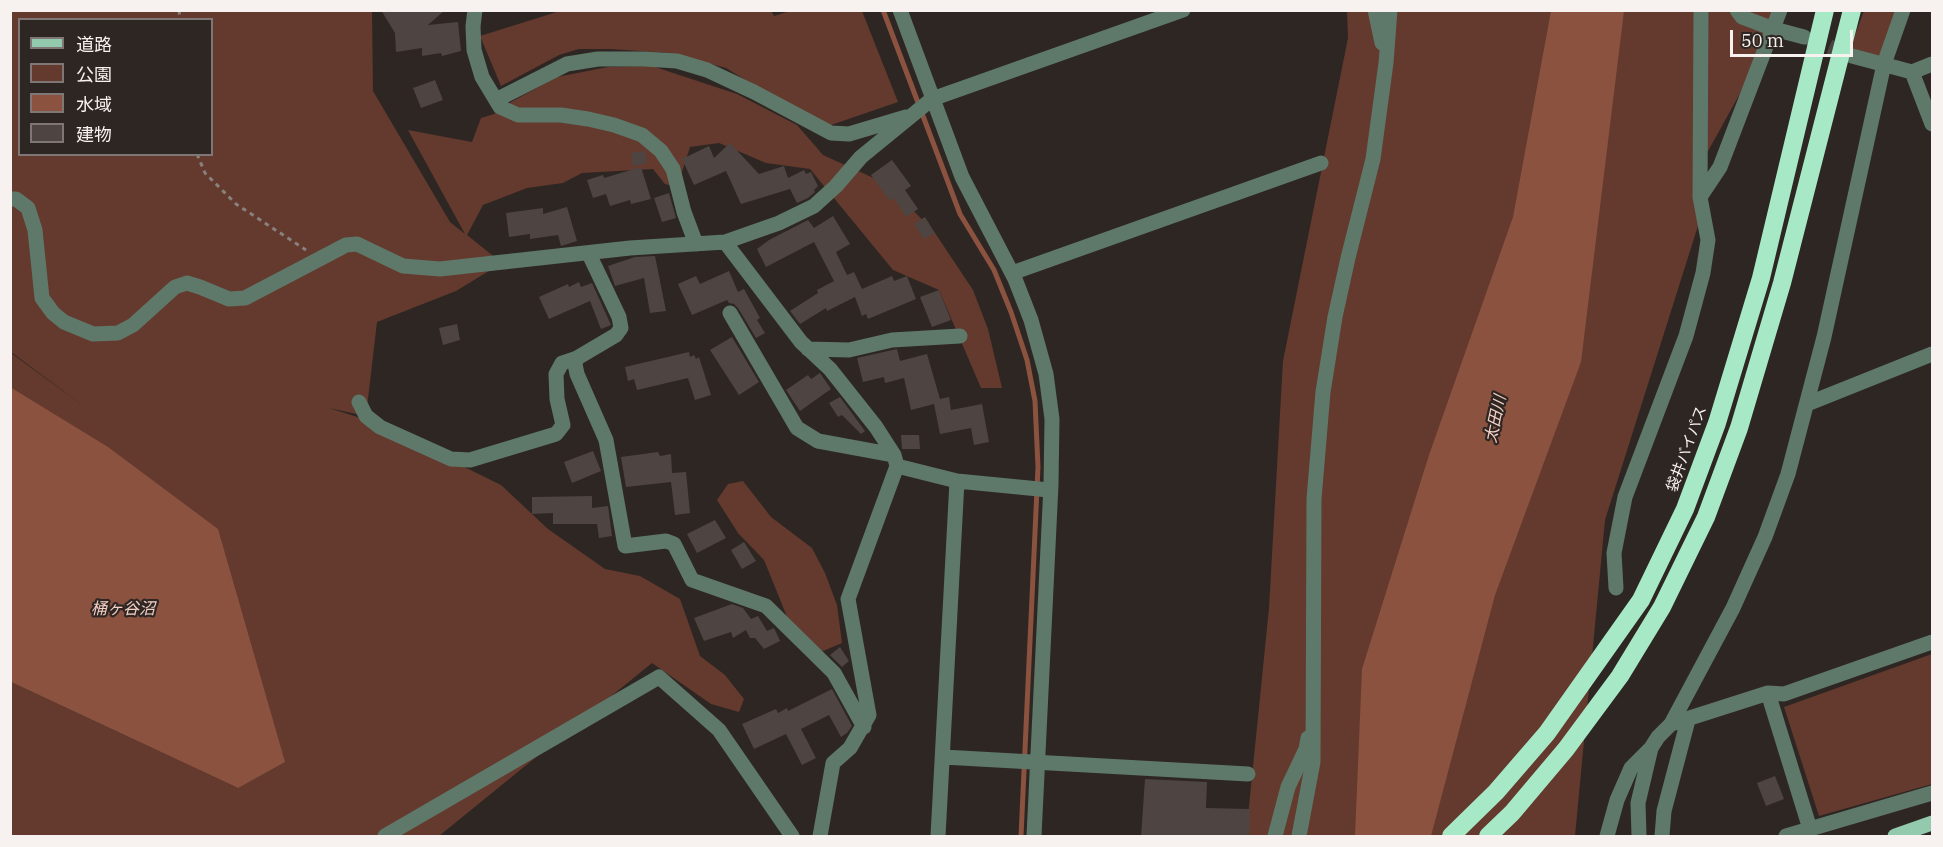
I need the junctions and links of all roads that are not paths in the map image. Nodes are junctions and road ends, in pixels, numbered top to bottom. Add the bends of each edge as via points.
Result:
1 (475, 10) edge
2 (900, 10) edge
3 (1183, 10) edge
4 (1375, 10) edge
5 (1390, 10) edge
6 (1701, 10) edge
7 (1737, 10) edge
8 (1780, 10) edge
9 (1826, 10) edge
10 (1903, 10) edge
11 (1851, 16) edge
12 (1774, 29) junction
13 (1804, 37) tunnel mouth
14 (1852, 56) tunnel mouth
15 (1386, 63) junction
16 (1884, 64) junction
17 (1932, 64) edge
18 (1912, 72) junction
19 (932, 99) junction
20 (496, 100) junction
21 (913, 114) junction
22 (1932, 124) edge
23 (1321, 163) dead end
24 (1700, 197) junction
25 (10, 199) edge
26 (724, 242) junction
27 (696, 244) junction
28 (590, 254) junction
29 (1012, 273) junction
30 (730, 313) dead end
31 (960, 336) dead end
32 (808, 349) junction
33 (1932, 354) edge
34 (577, 358) junction
35 (359, 402) dead end
36 (1807, 404) junction
37 (895, 460) junction
38 (957, 480) junction
39 (1049, 490) junction
40 (1616, 588) dead end
41 (1932, 642) edge
42 (1768, 693) junction
43 (1313, 711) junction
44 (1688, 720) junction
45 (1671, 724) junction
46 (864, 728) junction
47 (1651, 748) junction
48 (943, 758) junction
49 (1038, 762) junction
50 (1248, 774) dead end
51 (1932, 793) edge
52 (1932, 823) edge
53 (1810, 829) junction
54 (385, 837) edge
55 (792, 837) edge
56 (820, 837) edge
57 (938, 837) edge
58 (1034, 837) edge
59 (1275, 837) edge
60 (1299, 837) edge
61 (1451, 837) edge
62 (1488, 837) edge
63 (1606, 837) edge
64 (1639, 837) edge
65 (1662, 837) edge
66 (1786, 837) edge
67 (1895, 837) edge

1 - 20 street via 474,50 482,77
2 - 19 street
3 - 19 street
4 - 15 street
5 - 15 street
6 - 24 street
7 - 12 street via 1742,17
8 - 12 street
9 - 61 highway, 袋井バイパス via 1761,278 1717,423 1685,509 1641,600 1547,733
10 - 16 street
11 - 62 highway via 1782,283 1739,428 1706,517 1662,607 1620,676 1566,749
12 - 13 street
12 - 24 street via 1720,167
14 - 16 street
15 - 43 street via 1373,159 1347,258 1323,392 1314,499
16 - 18 street
16 - 36 street
17 - 18 street
18 - 22 street
19 - 21 street
19 - 29 street via 962,177
20 - 21 street via 567,64 598,59 645,59 677,61 707,70 831,133 849,134
20 - 27 street via 500,107 518,115 579,117 642,135 661,151 673,169
21 - 26 street via 861,157 814,206
23 - 29 street
24 - 40 street via 1708,240 1703,273 1686,336 1625,497 1614,553
25 - 28 street via 28,208 35,230 42,297 64,322 93,334 118,333 133,325 175,287 187,283 229,299 244,298 346,245 357,244 403,266 440,269
26 - 27 street
26 - 32 street
27 - 28 street
28 - 34 street via 621,328
29 - 39 street via 1031,320 1046,374 1052,418
30 - 37 street via 797,428 818,441
31 - 32 street via 902,339 849,350
32 - 37 street via 830,369 876,427
33 - 36 street
34 - 35 street via 562,363 556,374 563,425 556,434 470,460 451,459 380,427 366,416
34 - 46 street via 577,374 606,440 625,546 666,541 675,544 692,580 766,606 834,673
36 - 45 street via 1765,537 1733,608
37 - 38 street
37 - 46 street via 848,599 869,715
38 - 39 street
38 - 48 street
39 - 49 street
41 - 42 street via 1784,694
42 - 44 street
42 - 53 street
43 - 59 street via 1306,749 1288,787
43 - 60 street via 1313,762
44 - 45 street
44 - 65 street via 1664,811
45 - 47 street
46 - 56 street via 833,763
47 - 63 street via 1631,768
47 - 64 street via 1638,803
48 - 49 street
48 - 57 street
49 - 50 street
49 - 58 street
51 - 53 street
52 - 67 main road
53 - 66 street
54 - 55 street via 659,677 719,730

